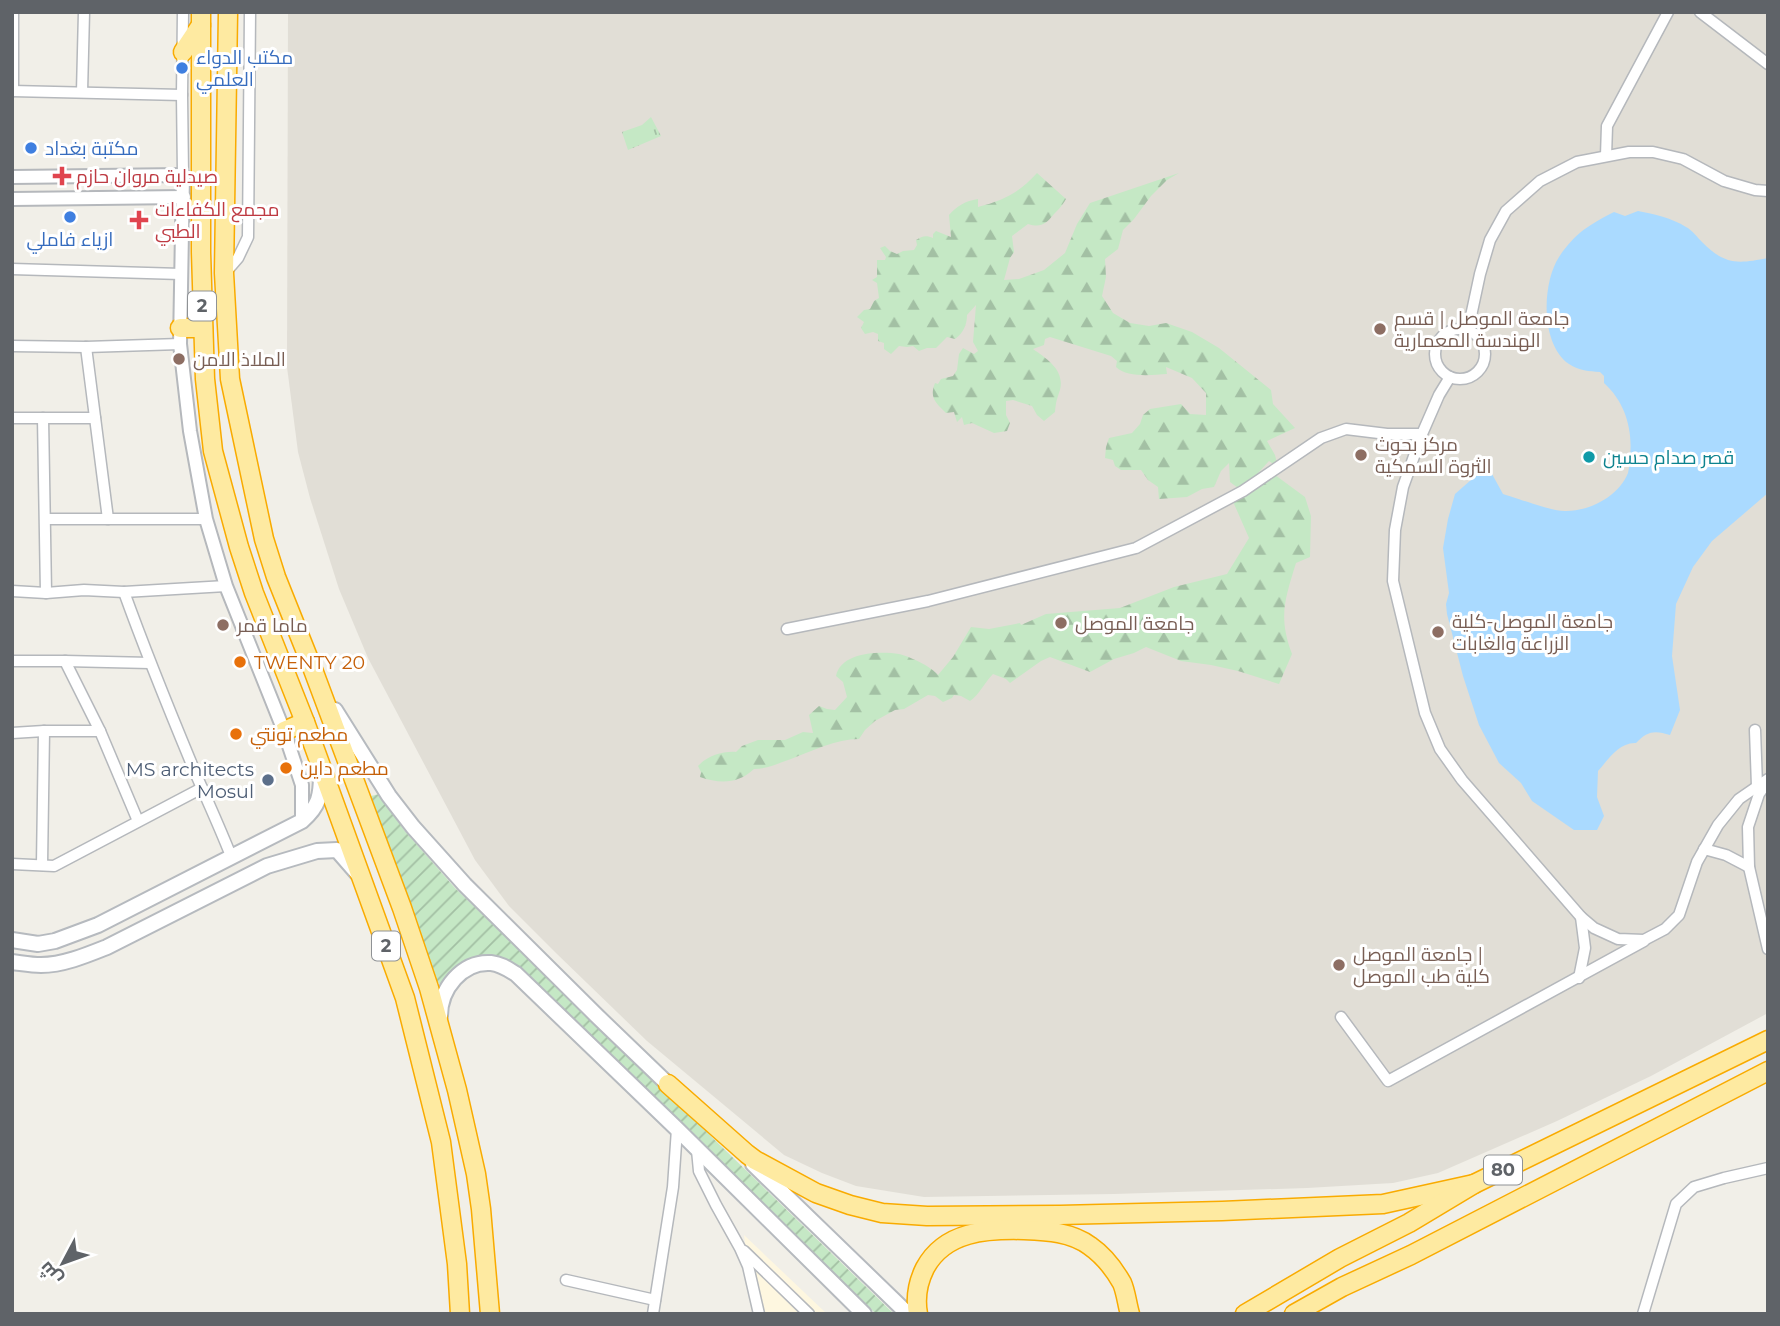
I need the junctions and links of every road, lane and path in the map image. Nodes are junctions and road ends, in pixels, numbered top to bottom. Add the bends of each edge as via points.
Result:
1 (13, 12) edge
2 (83, 12) edge
3 (183, 12) edge
4 (228, 12) edge
5 (250, 12) edge
6 (1668, 12) edge
7 (1700, 12) edge
8 (201, 19) edge
9 (183, 52) junction
10 (1768, 64) edge
11 (13, 91) edge
12 (82, 92) junction
13 (182, 95) junction
14 (1606, 156) junction
15 (183, 176) junction
16 (12, 177) edge
17 (1768, 191) edge
18 (184, 197) junction
19 (12, 199) edge
20 (12, 269) edge
21 (225, 273) junction
22 (181, 274) junction
23 (203, 328) junction
24 (1468, 330) junction
25 (180, 336) junction
26 (12, 346) edge
27 (86, 347) junction
28 (1450, 377) junction
29 (12, 418) edge
30 (43, 418) junction
31 (95, 418) junction
32 (1422, 434) junction
33 (46, 519) junction
34 (108, 519) junction
35 (205, 519) junction
36 (264, 539) junction
37 (239, 547) junction
38 (226, 586) junction
39 (12, 591) edge
40 (124, 592) junction
41 (46, 593) junction
42 (787, 629) dead end
43 (12, 661) edge
44 (65, 661) junction
45 (150, 663) junction
46 (312, 667) junction
47 (305, 722) junction
48 (1755, 730) dead end
49 (44, 731) junction
50 (100, 731) junction
51 (284, 731) junction
52 (12, 733) edge
53 (321, 765) junction
54 (1768, 780) edge
55 (1757, 786) junction
56 (202, 788) junction
57 (138, 821) junction
58 (302, 821) junction
59 (1704, 849) junction
60 (230, 856) junction
61 (12, 864) edge
62 (42, 865) junction
63 (1749, 867) junction
64 (362, 878) junction
65 (1581, 917) junction
66 (69, 936) junction
67 (12, 940) edge
68 (1644, 940) junction
69 (1768, 949) edge
70 (74, 959) junction
71 (12, 962) edge
72 (1579, 978) junction
73 (1341, 1017) dead end
74 (1768, 1040) edge
75 (445, 1045) junction
76 (1768, 1071) edge
77 (668, 1084) junction
78 (677, 1129) junction
79 (697, 1149) junction
80 (1768, 1168) edge
81 (1474, 1184) junction
82 (481, 1209) junction
83 (451, 1214) junction
84 (740, 1248) junction
85 (566, 1280) dead end
86 (655, 1300) junction
87 (460, 1314) edge
88 (490, 1314) edge
89 (653, 1314) edge
90 (759, 1314) edge
91 (809, 1314) edge
92 (864, 1314) edge
93 (908, 1314) edge
94 (918, 1314) edge
95 (1130, 1314) edge
96 (1245, 1314) edge
97 (1294, 1314) edge
98 (1643, 1314) edge

1 - 11 street
2 - 12 street
3 - 9 street
4 - 21 highway, 2
5 - 21 street via 247,237
6 - 14 street via 1607,126
7 - 10 street
8 - 9 highway
8 - 23 highway, 2
9 - 13 street
11 - 12 street
12 - 13 street
13 - 15 street
14 - 17 street via 1653,152 1683,159 1724,181
14 - 24 street via 1577,162 1540,181 1506,211 1490,240
15 - 16 street
15 - 18 street
18 - 19 street
18 - 22 street
20 - 22 street
21 - 36 highway, 2 via 230,379
22 - 25 street
23 - 25 highway
23 - 37 highway, 2 via 213,451
24 - 28 street via 1451,331 1438,341 1435,358
24 - 28 street via 1484,348 1482,364 1472,376
25 - 27 street
25 - 35 street
26 - 27 street
27 - 31 street
28 - 32 street
29 - 30 street
30 - 31 street
30 - 33 street
31 - 34 street
32 - 42 street via 1346,429 1321,438 1248,488 1136,548 928,601
32 - 65 street via 1403,486 1393,581 1425,713 1440,749 1462,780
33 - 34 street
33 - 41 street
34 - 35 street
35 - 38 street
36 - 37 highway
36 - 46 highway, 2
37 - 47 highway, 2
38 - 40 street
38 - 51 street
39 - 41 street
40 - 41 street
40 - 45 street
43 - 44 street
44 - 45 street
44 - 50 street
45 - 56 street
46 - 75 highway, 2 via 402,908
46 - 77 main road via 365,761 413,827 465,885
47 - 51 highway
47 - 53 highway, 2
48 - 55 street
49 - 50 street
49 - 52 street
49 - 62 street
50 - 57 street
51 - 58 street via 302,785
53 - 58 main road via 321,793 314,811
53 - 64 highway, 2
54 - 55 street
54 - 63 street via 1748,827
55 - 59 street via 1739,799
56 - 57 street
56 - 60 street
57 - 62 street via 54,866
58 - 60 main road
59 - 63 street
59 - 68 street via 1679,915
60 - 66 main road
61 - 62 street
63 - 69 street
64 - 70 main road via 337,850 317,850 267,866 107,947
64 - 83 highway, 2 via 419,1050 441,1142
65 - 68 street via 1618,939
65 - 72 street via 1585,948
66 - 67 main road via 38,944
66 - 70 main road
68 - 72 street
70 - 71 main road via 41,965
72 - 73 street via 1388,1081
74 - 81 highway, 80
75 - 78 main road via 439,1015 450,984 479,963 505,967
75 - 82 highway, 2
76 - 97 highway, 80
77 - 81 highway via 755,1160 816,1193 882,1213 1048,1216 1301,1209 1383,1204
77 - 93 main road
78 - 79 main road
78 - 86 street
79 - 84 street via 699,1171
79 - 92 main road
80 - 98 street via 1694,1187 1676,1204
81 - 96 highway, 80
82 - 83 highway
82 - 88 highway, 2
83 - 87 highway, 2
84 - 90 street
84 - 91 street
85 - 86 street
86 - 89 street
94 - 95 highway via 918,1281 930,1259 944,1244 970,1233 996,1230 1071,1235 1090,1246 1123,1284

